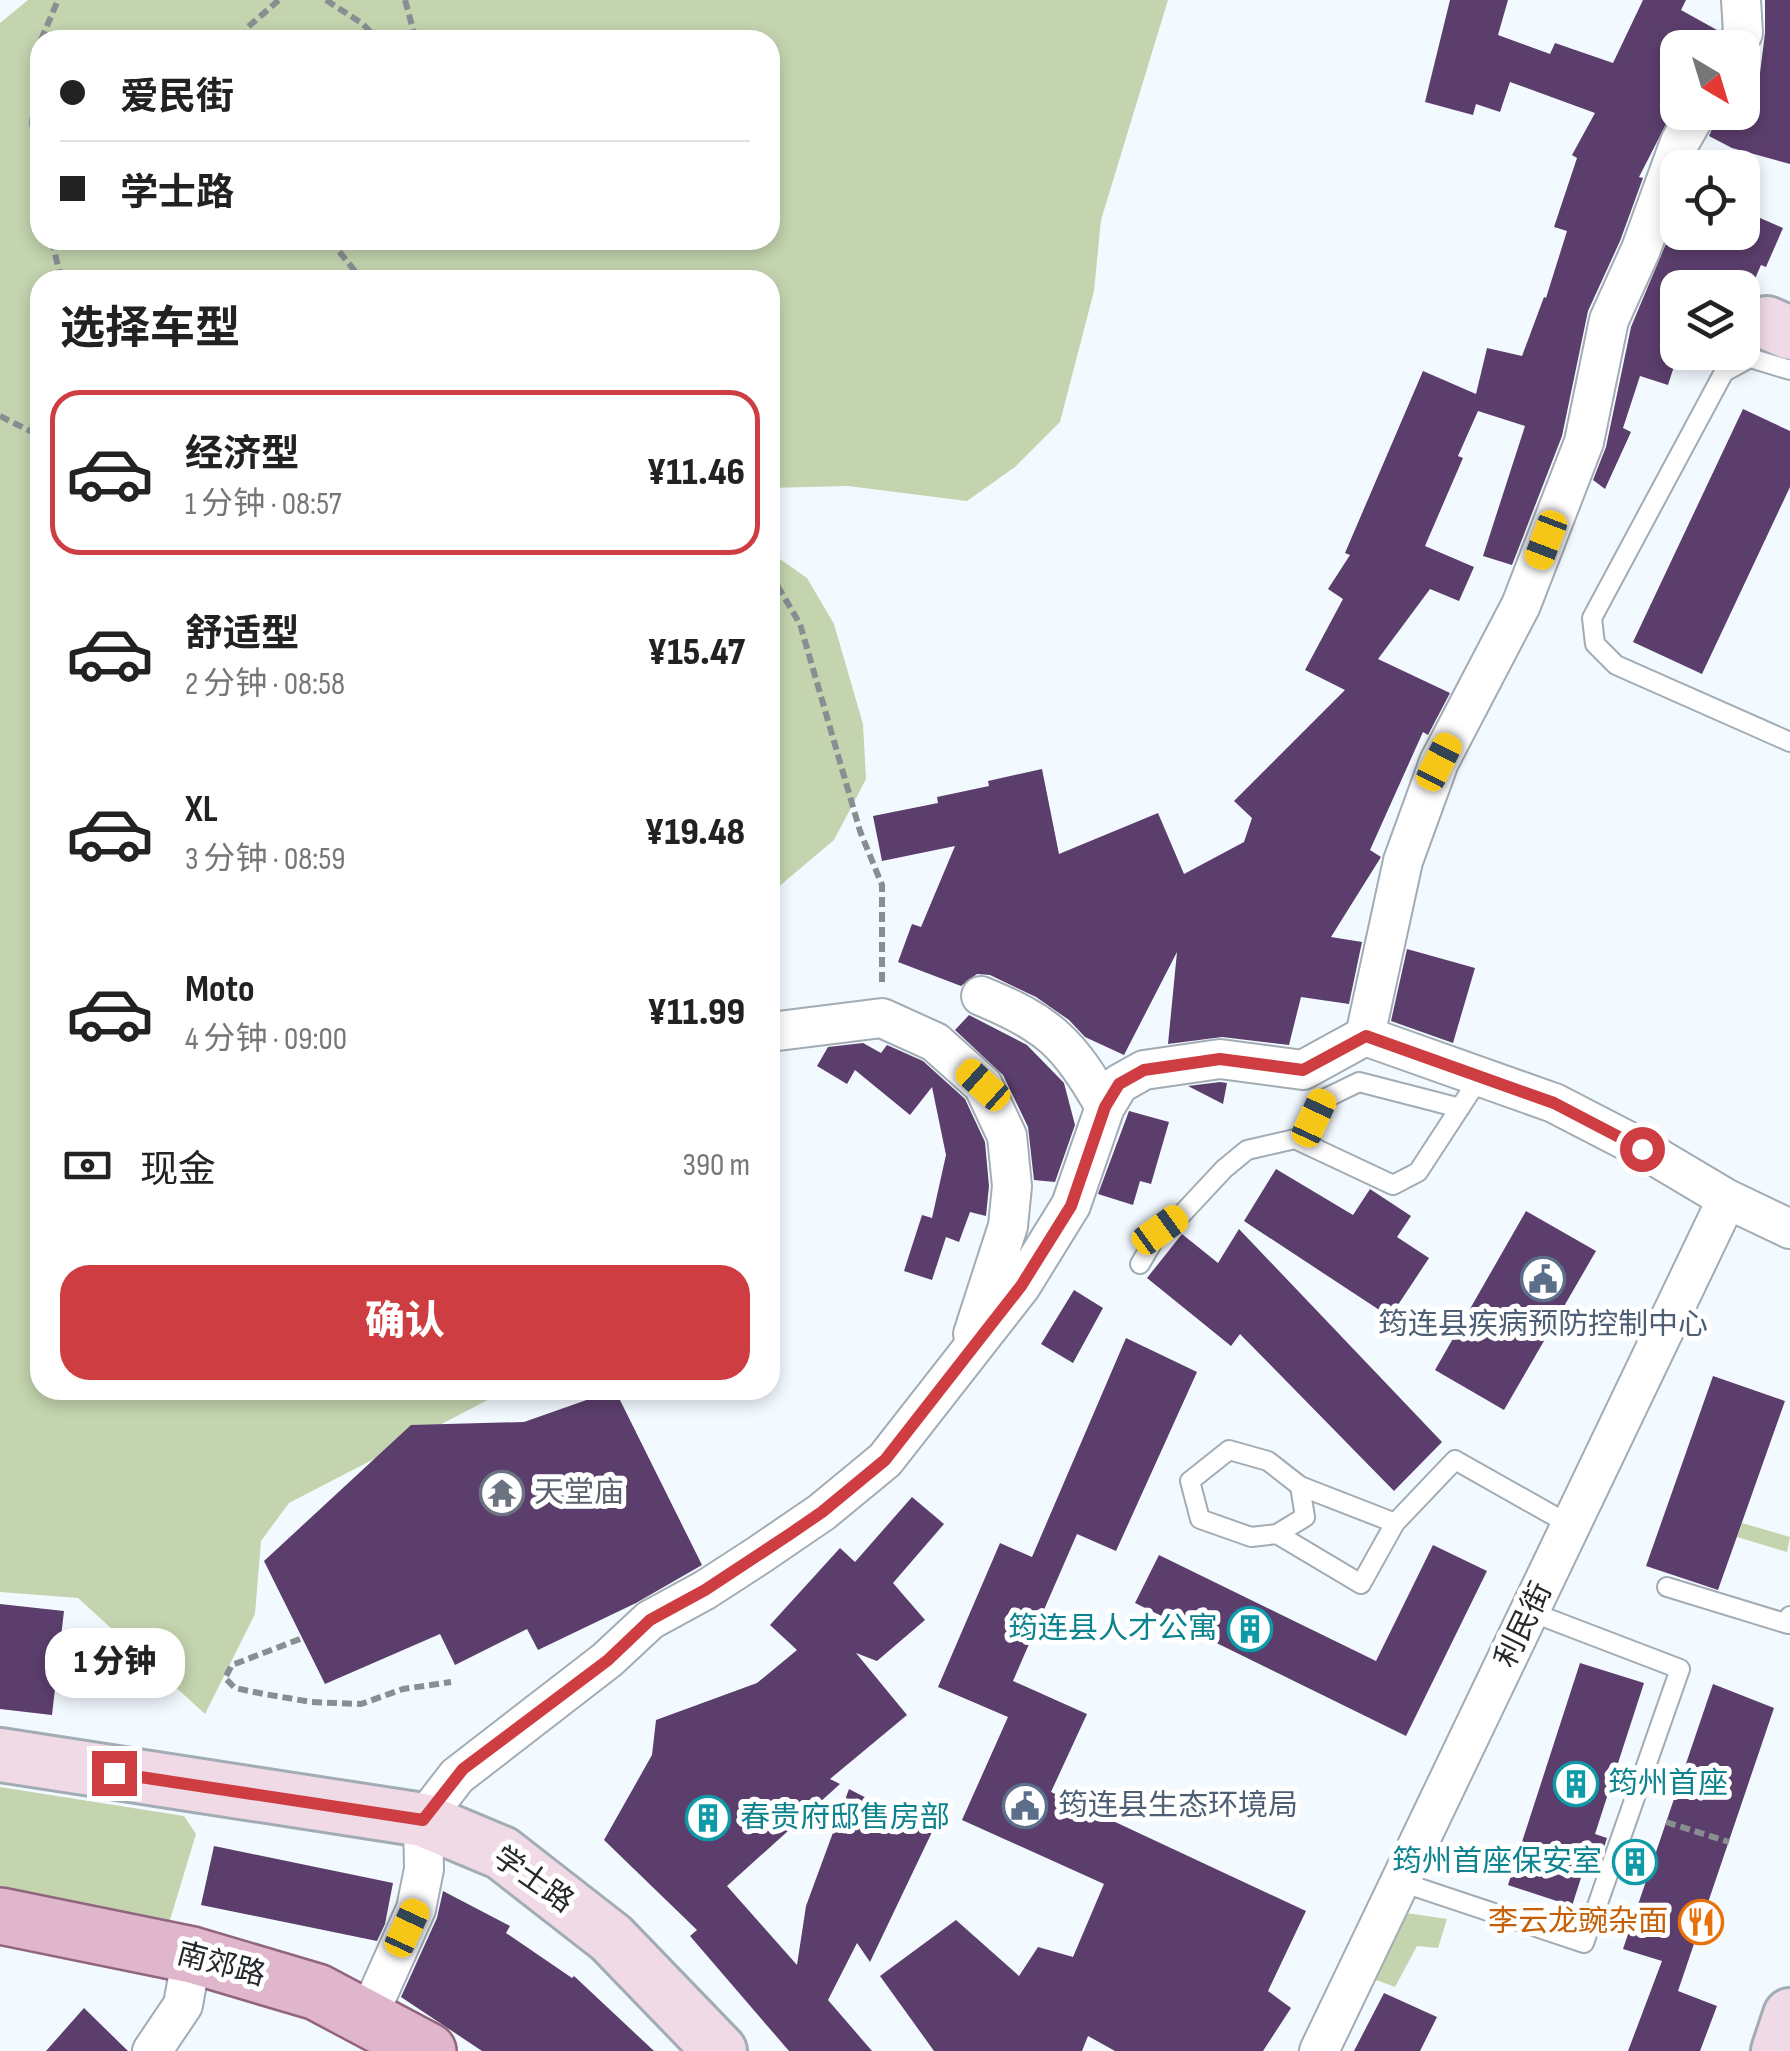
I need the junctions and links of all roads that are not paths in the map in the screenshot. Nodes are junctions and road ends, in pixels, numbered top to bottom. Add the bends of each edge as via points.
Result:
1 (1741, 0) edge
2 (1743, 30) edge
3 (1687, 130) edge
4 (1790, 370) edge
5 (1790, 742) edge
6 (981, 996) dead end
7 (780, 1031) edge
8 (1366, 1036) junction
9 (1470, 1093) junction
10 (1105, 1107) junction
11 (1306, 1143) junction
12 (1727, 1199) junction
13 (1790, 1229) edge
14 (1140, 1264) dead end
15 (964, 1360) junction
16 (1300, 1486) junction
17 (1395, 1523) junction
18 (1572, 1527) junction
19 (1277, 1534) junction
20 (1668, 1587) dead end
21 (1531, 1612) junction
22 (1790, 1616) edge
23 (0, 1756) edge
24 (423, 1820) junction
25 (1400, 1882) junction
26 (0, 1916) edge
27 (192, 1955) junction
28 (1790, 2015) edge
29 (368, 2016) junction
30 (152, 2051) edge
31 (428, 2051) edge
32 (720, 2051) edge
33 (1319, 2051) edge
34 (1778, 2051) edge

1 - 2 street
3 - 8 street via 1609,320 1584,442 1528,587 1439,762 1415,828 1384,937
4 - 5 lane via 1750,358 1724,372 1592,618 1595,644 1616,665
6 - 10 street via 1025,1013 1052,1033
7 - 15 street via 882,1018 935,1042 983,1085 1007,1136 1012,1186 1008,1226
8 - 9 street
8 - 10 street via 1303,1070 1220,1059 1144,1070 1119,1084
9 - 11 lane via 1359,1082 1324,1099
9 - 11 lane via 1418,1172 1392,1185
9 - 12 street via 1554,1103
10 - 15 street via 1071,1206
11 - 14 lane via 1295,1139 1247,1150 1160,1230
12 - 13 street
12 - 18 street, 利民街
15 - 24 street via 885,1460 822,1512 650,1620 608,1660 463,1769
16 - 17 lane
16 - 19 lane via 1305,1518
16 - 19 lane via 1268,1461 1229,1450 1190,1481 1200,1519 1251,1537
17 - 18 lane via 1455,1460
17 - 19 lane via 1360,1584
18 - 21 street, 利民街
20 - 22 lane via 1788,1624
21 - 25 street, 利民街
21 - 25 lane via 1680,1669 1584,1943
23 - 24 main road, 学士路
24 - 29 street via 416,1910
24 - 32 main road, 学士路 via 502,1853 564,1901 611,1938
25 - 33 street, 利民街
26 - 27 main road, 南郊路
27 - 29 main road, 南郊路 via 318,1992
27 - 30 street via 183,2005
28 - 34 main road
29 - 31 main road, 南郊路

